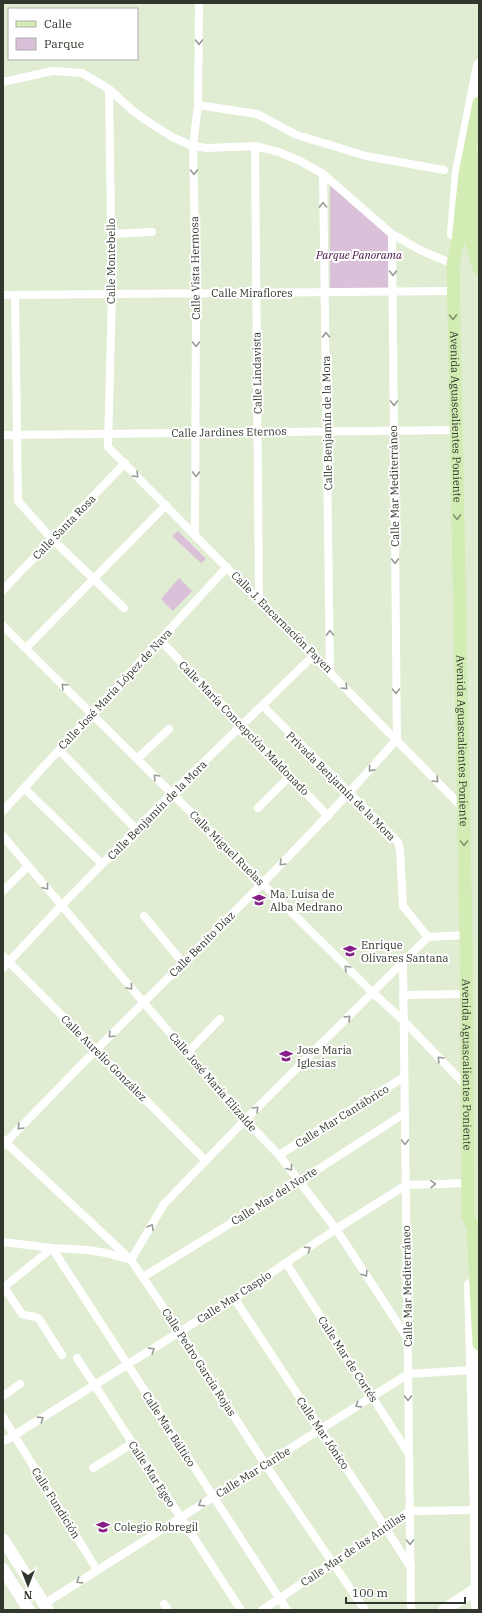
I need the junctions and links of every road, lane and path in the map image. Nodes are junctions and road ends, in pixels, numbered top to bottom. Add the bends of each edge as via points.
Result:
1 (199, 3) edge
2 (479, 65) edge
3 (3, 82) edge
4 (110, 89) junction
5 (479, 103) edge
6 (198, 105) junction
7 (193, 146) junction
8 (255, 146) junction
9 (479, 157) edge
10 (444, 170) dead end
11 (322, 174) junction
12 (152, 232) dead end
13 (111, 234) junction
14 (392, 234) junction
15 (453, 264) junction
16 (479, 268) edge
17 (453, 291) junction
18 (325, 292) junction
19 (393, 292) junction
20 (196, 293) junction
21 (257, 293) junction
22 (112, 294) junction
23 (3, 295) edge
24 (15, 295) junction
25 (455, 430) junction
26 (327, 431) junction
27 (394, 431) junction
28 (197, 432) junction
29 (258, 432) junction
30 (17, 434) junction
31 (108, 434) junction
32 (3, 435) edge
33 (125, 463) junction
34 (166, 505) junction
35 (195, 534) junction
36 (52, 539) junction
37 (227, 567) junction
38 (93, 578) junction
39 (3, 590) edge
40 (259, 600) junction
41 (124, 608) dead end
42 (3, 626) edge
43 (160, 640) junction
44 (26, 648) junction
45 (314, 655) junction
46 (330, 672) junction
47 (263, 706) junction
48 (92, 714) junction
49 (242, 726) junction
50 (169, 729) dead end
51 (397, 739) junction
52 (58, 750) junction
53 (137, 758) junction
54 (290, 776) junction
55 (24, 788) junction
56 (172, 793) junction
57 (350, 793) junction
58 (258, 808) dead end
59 (463, 808) junction
60 (3, 811) edge
61 (328, 816) junction
62 (136, 829) junction
63 (3, 836) edge
64 (102, 864) junction
65 (28, 866) junction
66 (263, 884) junction
67 (3, 891) edge
68 (61, 906) junction
69 (144, 916) dead end
70 (466, 935) junction
71 (428, 936) junction
72 (5, 962) edge
73 (403, 963) junction
74 (184, 964) junction
75 (373, 993) junction
76 (466, 994) junction
77 (403, 995) junction
78 (144, 1003) junction
79 (220, 1019) dead end
80 (404, 1021) junction
81 (96, 1050) junction
82 (187, 1053) junction
83 (404, 1077) junction
84 (467, 1087) junction
85 (405, 1113) junction
86 (245, 1120) junction
87 (4, 1143) edge
88 (279, 1155) junction
89 (206, 1161) junction
90 (300, 1181) junction
91 (468, 1183) junction
92 (406, 1185) junction
93 (468, 1217) junction
94 (336, 1229) junction
95 (3, 1242) edge
96 (52, 1248) junction
97 (132, 1260) junction
98 (286, 1263) junction
99 (142, 1277) junction
100 (3, 1288) edge
101 (234, 1298) junction
102 (180, 1332) junction
103 (408, 1339) junction
104 (479, 1344) edge
105 (62, 1355) dead end
106 (77, 1358) dead end
107 (128, 1364) junction
108 (472, 1370) junction
109 (408, 1374) junction
110 (20, 1384) dead end
111 (95, 1386) junction
112 (3, 1396) edge
113 (372, 1397) junction
114 (3, 1417) edge
115 (320, 1430) junction
116 (7, 1440) edge
117 (133, 1443) junction
118 (409, 1455) junction
119 (265, 1464) junction
120 (93, 1468) dead end
121 (213, 1497) junction
122 (476, 1510) junction
123 (410, 1511) junction
124 (181, 1517) junction
125 (385, 1527) junction
126 (3, 1539) edge
127 (478, 1551) edge
128 (333, 1562) junction
129 (411, 1568) junction
130 (3, 1569) edge
131 (97, 1570) junction
132 (478, 1588) edge
133 (279, 1598) junction
134 (46, 1607) edge
135 (476, 1608) edge
136 (29, 1610) edge
137 (241, 1610) edge
138 (262, 1610) edge
139 (287, 1610) edge
140 (365, 1610) edge
141 (411, 1610) edge
142 (444, 1610) edge

1 -> 6 street, Calle Vista Hermosa
2 - 15 main road, Avenida Aguascalientes Poniente via 458,172
3 - 4 street via 52,71 82,74
4 - 7 street via 150,123
4 - 13 street, Calle Montebello
5 - 15 main road, Avenida Aguascalientes Poniente via 465,174
6 - 7 street, Calle Vista Hermosa
6 - 10 street via 257,114 297,135 366,156
7 - 8 street
7 -> 20 street, Calle Vista Hermosa
8 - 11 street via 279,152
8 - 21 street, Calle Lindavista
9 - 16 main road via 471,241
11 - 14 street
18 -> 11 street, Calle Benjamín de la Mora
12 - 13 street
13 - 22 street, Calle Montebello
14 - 15 street via 420,250
14 -> 19 street, Calle Mar Mediterráneo
15 - 17 main road, Avenida Aguascalientes Poniente
17 - 19 street, Calle Miraflores
17 -> 25 main road, Avenida Aguascalientes Poniente
18 - 19 street, Calle Miraflores
18 - 21 street, Calle Miraflores
26 -> 18 street, Calle Benjamín de la Mora
19 -> 27 street, Calle Mar Mediterráneo
20 - 21 street, Calle Miraflores
20 - 22 street, Calle Miraflores
20 -> 28 street, Calle Vista Hermosa
21 - 29 street, Calle Lindavista
22 - 24 street, Calle Miraflores
22 - 31 street, Calle Montebello
23 - 24 street, Calle Miraflores
24 - 30 street
25 - 27 street, Calle Jardines Eternos
25 -> 59 main road, Avenida Aguascalientes Poniente
26 - 27 street, Calle Jardines Eternos
26 - 29 street, Calle Jardines Eternos
46 -> 26 street, Calle Benjamín de la Mora
27 -> 51 street, Calle Mar Mediterráneo
28 - 29 street, Calle Jardines Eternos
28 - 31 street, Calle Jardines Eternos
28 -> 35 street, Calle Vista Hermosa
29 - 40 street, Calle Lindavista
30 - 31 street, Calle Jardines Eternos
30 - 32 street, Calle Jardines Eternos
30 - 36 street via 18,501
31 - 33 street, Calle J. Encarnación Payen via 108,447
33 -> 34 street, Calle J. Encarnación Payen
33 - 36 street, Calle Santa Rosa
34 - 35 street, Calle J. Encarnación Payen
34 - 38 street
35 - 37 street, Calle J. Encarnación Payen
36 - 38 street
36 - 39 street, Calle Santa Rosa
37 - 40 street, Calle J. Encarnación Payen
37 - 43 street, Calle José María López de Nava
38 - 41 street
38 - 44 street
40 - 45 street, Calle J. Encarnación Payen
42 - 44 street, Calle Miguel Ruelas
43 - 48 street, Calle José María López de Nava
43 - 49 street, Calle María Concepción Maldonado
48 -> 44 street, Calle Miguel Ruelas
45 - 46 street, Calle J. Encarnación Payen
45 - 47 street, Calle Benjamín de la Mora
46 -> 51 street, Calle J. Encarnación Payen
47 - 49 street, Calle Benjamín de la Mora
47 - 57 street, Privada Benjamín de la Mora
48 - 52 street, Calle José María López de Nava
48 - 53 street, Calle Miguel Ruelas
49 - 54 street, Calle María Concepción Maldonado
49 - 56 street, Calle Benjamín de la Mora
50 - 53 street
51 -> 57 street, Calle Benito Díaz
51 -> 59 street, Calle J. Encarnación Payen
52 - 55 street, Calle José María López de Nava
52 - 62 street
56 -> 53 street, Calle Miguel Ruelas
54 - 58 street
54 - 61 street, Calle María Concepción Maldonado
55 - 60 street, Calle José María López de Nava
55 - 64 street
56 - 62 street, Calle Benjamín de la Mora
56 - 66 street, Calle Miguel Ruelas
57 - 61 street, Calle Benito Díaz
57 - 71 street, Privada Benjamín de la Mora via 398,842 403,906
59 -> 70 main road, Avenida Aguascalientes Poniente
61 -> 66 street, Calle Benito Díaz
62 - 64 street, Calle Benjamín de la Mora
63 - 65 street, Calle José María Elizalde
64 - 68 street, Calle Benjamín de la Mora
65 - 67 street
65 -> 68 street, Calle José María Elizalde
66 - 74 street, Calle Benito Díaz
75 -> 66 street, Calle Miguel Ruelas
68 - 72 street, Calle Benjamín de la Mora
68 -> 78 street, Calle José María Elizalde
69 - 74 street
70 - 71 street
70 - 76 main road, Avenida Aguascalientes Poniente
71 - 73 street
72 - 81 street, Calle Aurelio González
73 - 75 street
73 - 77 street, Calle Mar Mediterráneo
74 - 78 street, Calle Benito Díaz
75 - 80 street, Calle Miguel Ruelas
86 -> 75 street
76 - 77 street
76 - 84 main road, Avenida Aguascalientes Poniente
77 - 80 street, Calle Mar Mediterráneo
78 -> 81 street, Calle Benito Díaz
78 - 82 street, Calle José María Elizalde
79 - 82 street
80 - 83 street, Calle Mar Mediterráneo
84 -> 80 street, Calle Miguel Ruelas
81 -> 87 street, Calle Benito Díaz
81 - 89 street, Calle Aurelio González
82 - 86 street, Calle José María Elizalde
83 - 85 street, Calle Mar Mediterráneo
83 - 88 street, Calle Mar Cantábrico
84 - 91 main road, Avenida Aguascalientes Poniente
85 - 90 street, Calle Mar del Norte
85 -> 92 street, Calle Mar Mediterráneo
86 - 88 street, Calle José María Elizalde
86 - 89 street
87 - 97 street, Calle Pedro García Rojas
88 -> 90 street, Calle José María Elizalde
97 -> 89 street via 164,1204
90 - 94 street, Calle José María Elizalde
90 - 99 street, Calle Mar del Norte
92 -> 91 street
91 - 93 main road, Avenida Aguascalientes Poniente
92 - 94 street, Calle Mar Caspio
92 - 103 street, Calle Mar Mediterráneo
93 - 104 main road, Avenida Aguascalientes Poniente via 473,1227
93 - 108 main road, Avenida Aguascalientes Poniente
98 -> 94 street, Calle Mar Caspio
94 -> 103 street, Calle José María Elizalde
95 - 96 street
96 - 97 street via 100,1252
96 - 100 street
96 - 107 street, Calle Mar Báltico
97 - 99 street, Calle Pedro García Rojas
98 - 101 street, Calle Mar Caspio
98 - 113 street, Calle Mar de Cortés
99 - 102 street, Calle Pedro García Rojas
100 - 105 street via 22,1314 39,1319
101 - 102 street, Calle Mar Caspio
101 - 115 street, Calle Mar Jónico
107 -> 102 street, Calle Mar Caspio
102 - 119 street, Calle Pedro García Rojas
103 - 109 street, Calle Mar Mediterráneo
106 - 111 street, Calle Mar Egeo
107 - 111 street, Calle Mar Caspio
107 - 121 street, Calle Mar Báltico
108 - 109 street, Calle Mar Caribe
108 - 122 main road, Avenida Aguascalientes Poniente
109 - 113 street, Calle Mar Caribe
109 -> 118 street, Calle Mar Mediterráneo
110 - 112 street
116 -> 111 street, Calle Mar Caspio
111 - 117 street, Calle Mar Egeo
113 -> 115 street, Calle Mar Caribe
113 - 118 street, Calle Mar de Cortés
114 - 116 street, Calle Fundición
115 - 119 street, Calle Mar Caribe
115 - 125 street, Calle Mar Jónico
116 - 131 street, Calle Fundición
117 - 120 street
117 - 124 street, Calle Mar Egeo
118 - 123 street, Calle Mar Mediterráneo
119 - 121 street, Calle Mar Caribe
119 - 128 street, Calle Pedro García Rojas
121 -> 124 street, Calle Mar Caribe
121 - 133 street, Calle Mar Báltico
122 - 123 street, Calle Mar de las Antillas
122 - 127 main road, Avenida Aguascalientes Poniente
123 - 125 street, Calle Mar de las Antillas
123 -> 129 street, Calle Mar Mediterráneo
124 - 131 street, Calle Mar Caribe
124 - 137 street, Calle Mar Egeo
125 - 128 street, Calle Mar de las Antillas
125 - 129 street, Calle Mar Jónico
126 - 134 main road
127 - 132 main road, Avenida Aguascalientes Poniente
128 - 133 street, Calle Mar de las Antillas
128 - 140 street, Calle Pedro García Rojas
129 - 141 street, Calle Mar Mediterráneo
130 - 136 main road
131 -> 134 street, Calle Mar Caribe
132 - 135 main road, Avenida Aguascalientes Poniente
132 - 142 main road
133 - 138 street, Calle Mar de las Antillas
133 - 139 street, Calle Mar Báltico

